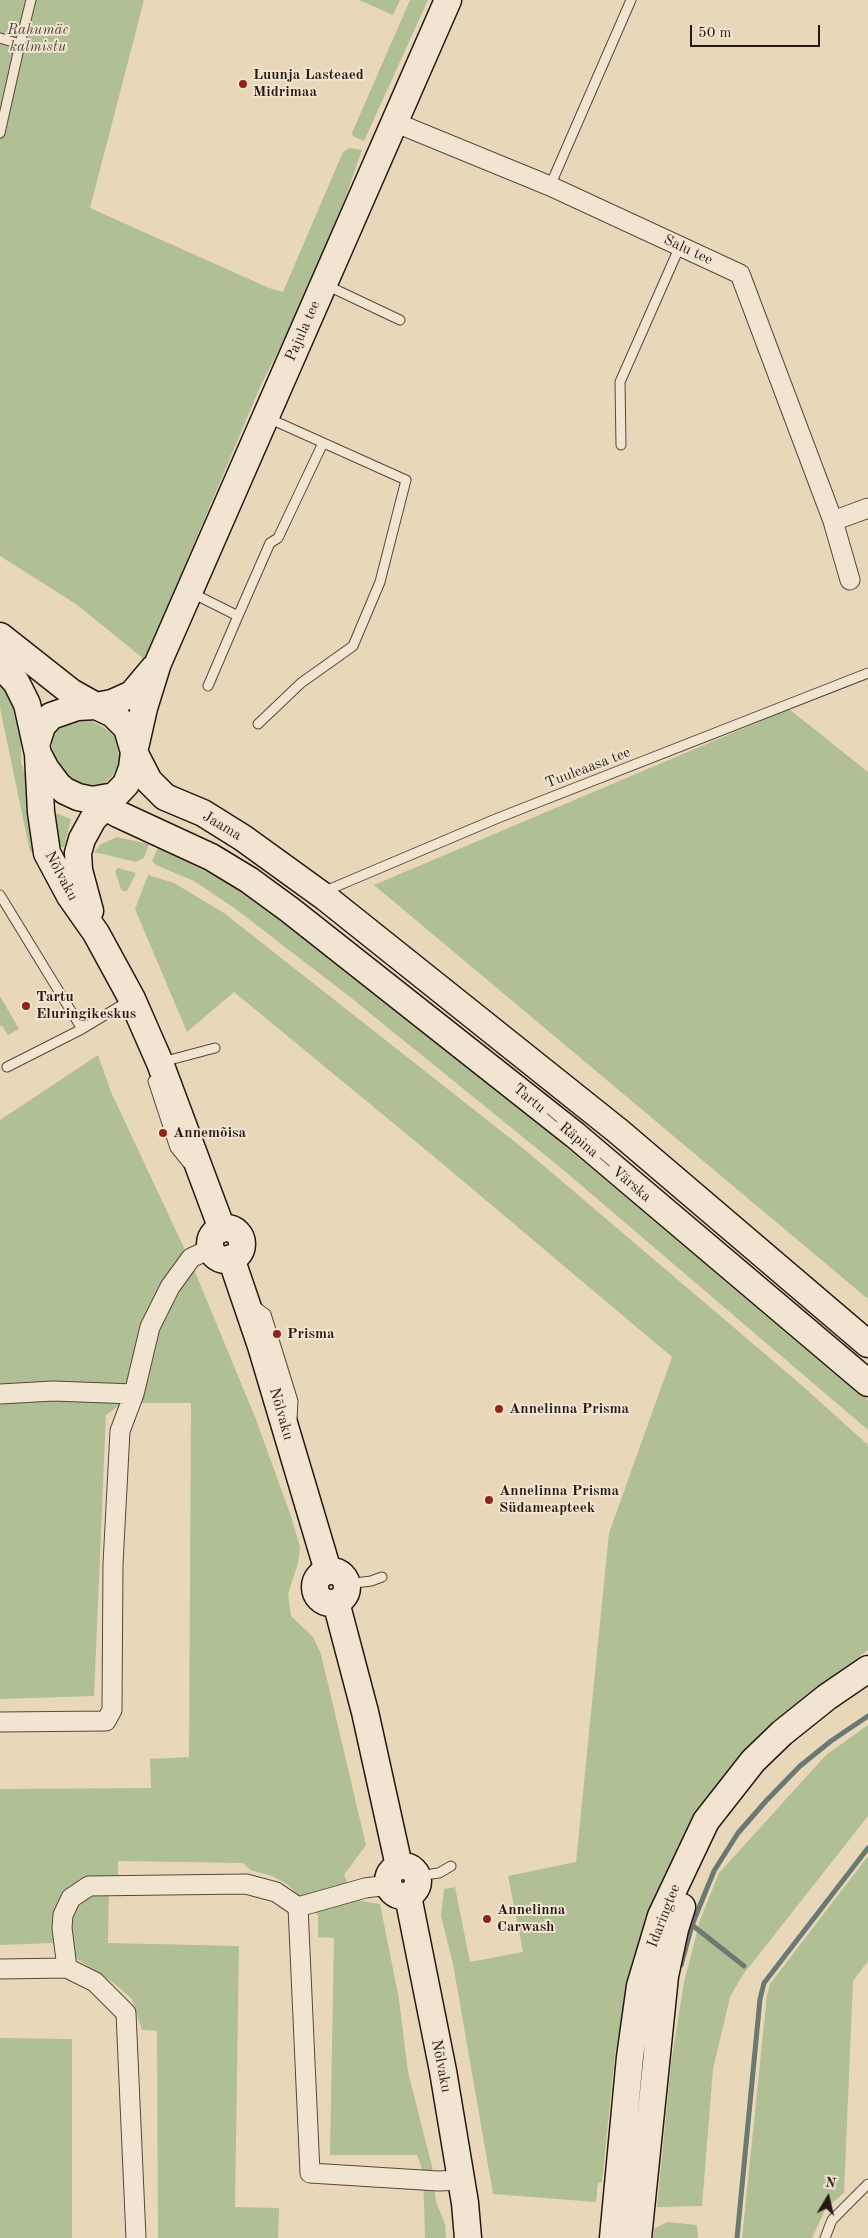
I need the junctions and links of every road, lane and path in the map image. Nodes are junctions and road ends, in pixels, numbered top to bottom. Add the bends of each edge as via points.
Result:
1 (31, 0) edge
2 (448, 0) edge
3 (631, 0) edge
4 (0, 38) edge
5 (20, 44) junction
6 (394, 122) junction
7 (0, 133) edge
8 (550, 186) junction
9 (680, 246) junction
10 (323, 284) junction
11 (400, 320) dead end
12 (265, 416) junction
13 (323, 442) junction
14 (621, 445) dead end
15 (868, 508) edge
16 (833, 521) junction
17 (850, 580) dead end
18 (189, 592) junction
19 (238, 616) junction
20 (3, 643) edge
21 (158, 663) junction
22 (868, 673) edge
23 (208, 686) dead end
24 (96, 706) junction
25 (258, 724) dead end
26 (37, 748) junction
27 (134, 752) junction
28 (105, 800) junction
29 (319, 893) junction
30 (0, 895) edge
31 (96, 933) junction
32 (132, 998) junction
33 (82, 1029) junction
34 (214, 1048) dead end
35 (156, 1052) junction
36 (7, 1067) dead end
37 (221, 1245) junction
38 (868, 1344) edge
39 (868, 1383) edge
40 (0, 1394) edge
41 (134, 1394) junction
42 (382, 1577) dead end
43 (337, 1586) junction
44 (868, 1669) edge
45 (868, 1689) edge
46 (0, 1722) edge
47 (451, 1866) dead end
48 (403, 1881) junction
49 (298, 1907) junction
50 (0, 1968) edge
51 (67, 1968) junction
52 (462, 2180) junction
53 (868, 2184) edge
54 (631, 2193) junction
55 (626, 2234) edge
56 (136, 2238) edge
57 (468, 2238) edge
58 (825, 2238) edge

1 - 5 lane
2 - 6 main road, Pajula tee
3 - 8 lane
4 - 5 lane
5 - 7 lane
6 - 8 street, Salu tee
6 - 10 main road, Pajula tee
8 - 9 street, Salu tee
9 - 14 lane via 620,382
9 - 16 street, Salu tee via 740,274
10 - 11 lane
10 - 12 main road, Pajula tee
12 - 13 lane
12 - 18 main road, Pajula tee
13 - 19 lane via 278,538 270,543
13 - 25 lane via 406,480 380,582 353,646 301,683
15 - 16 street
16 - 17 street, Salu tee
18 - 19 lane
18 - 21 main road, Pajula tee
19 - 23 lane
20 - 24 main road
20 - 26 main road via 27,704
21 - 24 main road via 132,694
21 - 27 main road
22 - 29 lane, Tuuleaasa tee via 498,818
24 - 26 main road via 77,707 51,716 42,726
24 - 27 main road via 113,714 127,728
26 - 28 main road via 46,769 65,791 78,797
26 - 31 main road, Nõlvaku via 40,812 47,853 70,896
27 - 28 main road via 126,784
27 - 29 main road, Jaama via 149,781 165,797 203,813
28 - 31 main road, Nõlvaku via 82,839 78,854 79,870
28 - 39 main road, Tartu — Räpina — Värska via 211,857 290,910 575,1135
29 - 38 main road, Tartu — Räpina — Värska via 618,1131
30 - 33 lane
31 - 32 main road, Nõlvaku
32 - 33 lane
32 - 35 main road, Nõlvaku
33 - 36 lane
34 - 35 lane
35 - 37 main road, Nõlvaku via 206,1186
37 - 41 street via 191,1258 170,1287 150,1327
37 - 43 main road, Nõlvaku via 245,1298
40 - 41 street via 52,1391
41 - 46 street via 120,1431 113,1564 112,1710 106,1721
42 - 43 lane
43 - 48 main road, Nõlvaku
44 - 54 main road, Idaringtee via 827,1697 753,1761 706,1821 661,1916 640,1986 630,2057
45 - 54 main road, Idaringtee via 829,1714 787,1748 712,1839 688,1890 674,1929 665,1976
47 - 48 lane via 439,1873
48 - 49 street
48 - 52 main road, Nõlvaku
49 - 51 street via 276,1892 246,1884 89,1886 71,1898 63,1915
49 - 52 street via 310,2173
50 - 51 street
51 - 56 street via 95,1982 126,2013
52 - 57 main road, Nõlvaku
53 - 58 lane via 832,2220
54 - 55 main road, Idaringtee

